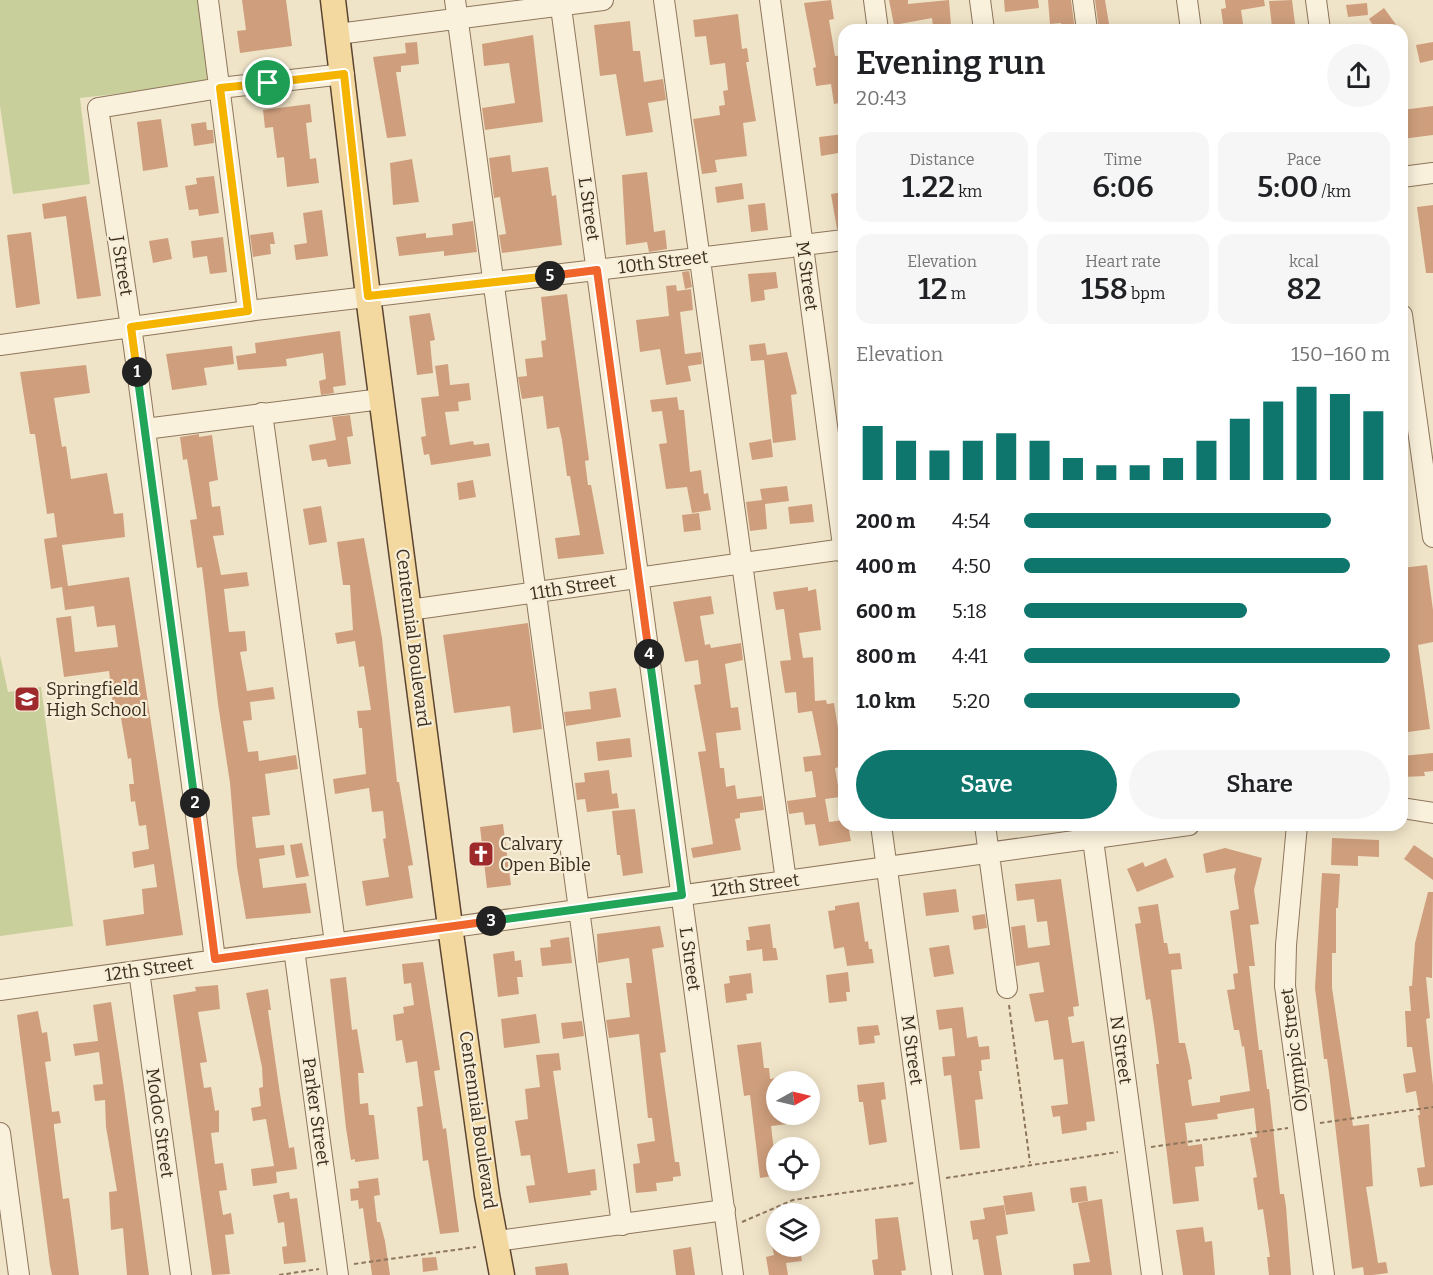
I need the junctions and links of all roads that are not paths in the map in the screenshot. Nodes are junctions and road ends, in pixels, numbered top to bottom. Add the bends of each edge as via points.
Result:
1 (208, 0) edge
2 (333, 0) edge
3 (603, 0) edge
4 (664, 0) edge
5 (770, 0) edge
6 (874, 0) edge
7 (980, 0) edge
8 (1083, 0) edge
9 (1187, 0) edge
10 (1316, 0) edge
11 (561, 3) edge
12 (456, 9) edge
13 (877, 24) edge
14 (983, 24) edge
15 (1086, 24) edge
16 (1190, 24) edge
17 (1319, 24) edge
18 (338, 34) junction
19 (344, 74) junction
20 (220, 88) junction
21 (1433, 173) edge
22 (1408, 176) edge
23 (838, 241) edge
24 (797, 246) junction
25 (700, 257) junction
26 (597, 270) junction
27 (494, 282) junction
28 (368, 296) junction
29 (248, 311) junction
30 (131, 327) junction
31 (0, 345) edge
32 (1408, 358) edge
33 (381, 399) junction
34 (262, 413) junction
35 (145, 429) junction
36 (838, 511) edge
37 (1433, 537) edge
38 (838, 551) edge
39 (742, 564) junction
40 (638, 577) junction
41 (536, 593) junction
42 (409, 610) junction
43 (1408, 809) edge
44 (1433, 813) edge
45 (882, 831) edge
46 (986, 831) edge
47 (1296, 831) edge
48 (1092, 832) edge
49 (989, 854) junction
50 (887, 868) junction
51 (786, 881) junction
52 (682, 895) junction
53 (579, 909) junction
54 (450, 926) junction
55 (335, 943) junction
56 (294, 949) junction
57 (215, 959) junction
58 (139, 971) junction
59 (1007, 988) road end
60 (0, 990) edge
61 (0, 1133) edge
62 (724, 1210) junction
63 (622, 1225) junction
64 (488, 1244) junction
65 (337, 1271) edge
66 (19, 1275) edge
67 (181, 1275) edge
68 (502, 1275) edge
69 (733, 1275) edge
70 (942, 1275) edge
71 (1152, 1275) edge
72 (1324, 1275) edge

1 - 20 street
2 - 18 main road, Centennial Boulevard
3 - 11 street
4 - 25 street
5 - 24 street, M Street
6 - 13 street
7 - 14 street
8 - 15 street
9 - 16 street
10 - 17 street
11 - 12 street
11 - 26 street, L Street
12 - 18 street
12 - 27 street
18 - 19 main road, Centennial Boulevard
19 - 20 street
19 - 28 main road, Centennial Boulevard
20 - 29 street
20 - 30 street, J Street via 98,108
21 - 22 street
23 - 24 street, 10th Street
24 - 25 street, 10th Street
24 - 36 street, M Street
25 - 26 street, 10th Street
25 - 39 street
26 - 27 street, 10th Street
26 - 40 street, L Street
27 - 28 street, 10th Street
27 - 41 street
28 - 29 street, 10th Street
28 - 33 main road, Centennial Boulevard
29 - 30 street, 10th Street
30 - 31 street, 10th Street
30 - 35 street, J Street
32 - 37 street
33 - 34 street
33 - 42 main road, Centennial Boulevard
34 - 35 street
34 - 55 street
35 - 57 street, J Street
38 - 39 street, 11th Street
39 - 40 street, 11th Street
39 - 51 street
40 - 41 street, 11th Street
40 - 52 street, L Street
41 - 42 street, 11th Street
41 - 53 street
42 - 54 main road, Centennial Boulevard
43 - 44 street
45 - 50 street, M Street
46 - 49 street
47 - 72 street, Olympic Street via 1285,986
48 - 49 street, 12th Street
48 - 71 street, N Street
49 - 50 street, 12th Street
49 - 59 street
50 - 51 street, 12th Street
50 - 70 street, M Street
51 - 52 street, 12th Street
52 - 53 street, 12th Street
52 - 62 street, L Street
53 - 54 street, 12th Street
53 - 63 street
54 - 55 street, 12th Street
54 - 64 main road, Centennial Boulevard via 487,1195
55 - 56 street, 12th Street
56 - 57 street, 12th Street
56 - 65 street, Parker Street
57 - 58 street, 12th Street
58 - 60 street, 12th Street
58 - 67 street, Modoc Street
61 - 66 street
62 - 63 street
62 - 69 street, L Street
63 - 64 street
64 - 68 main road, Centennial Boulevard

